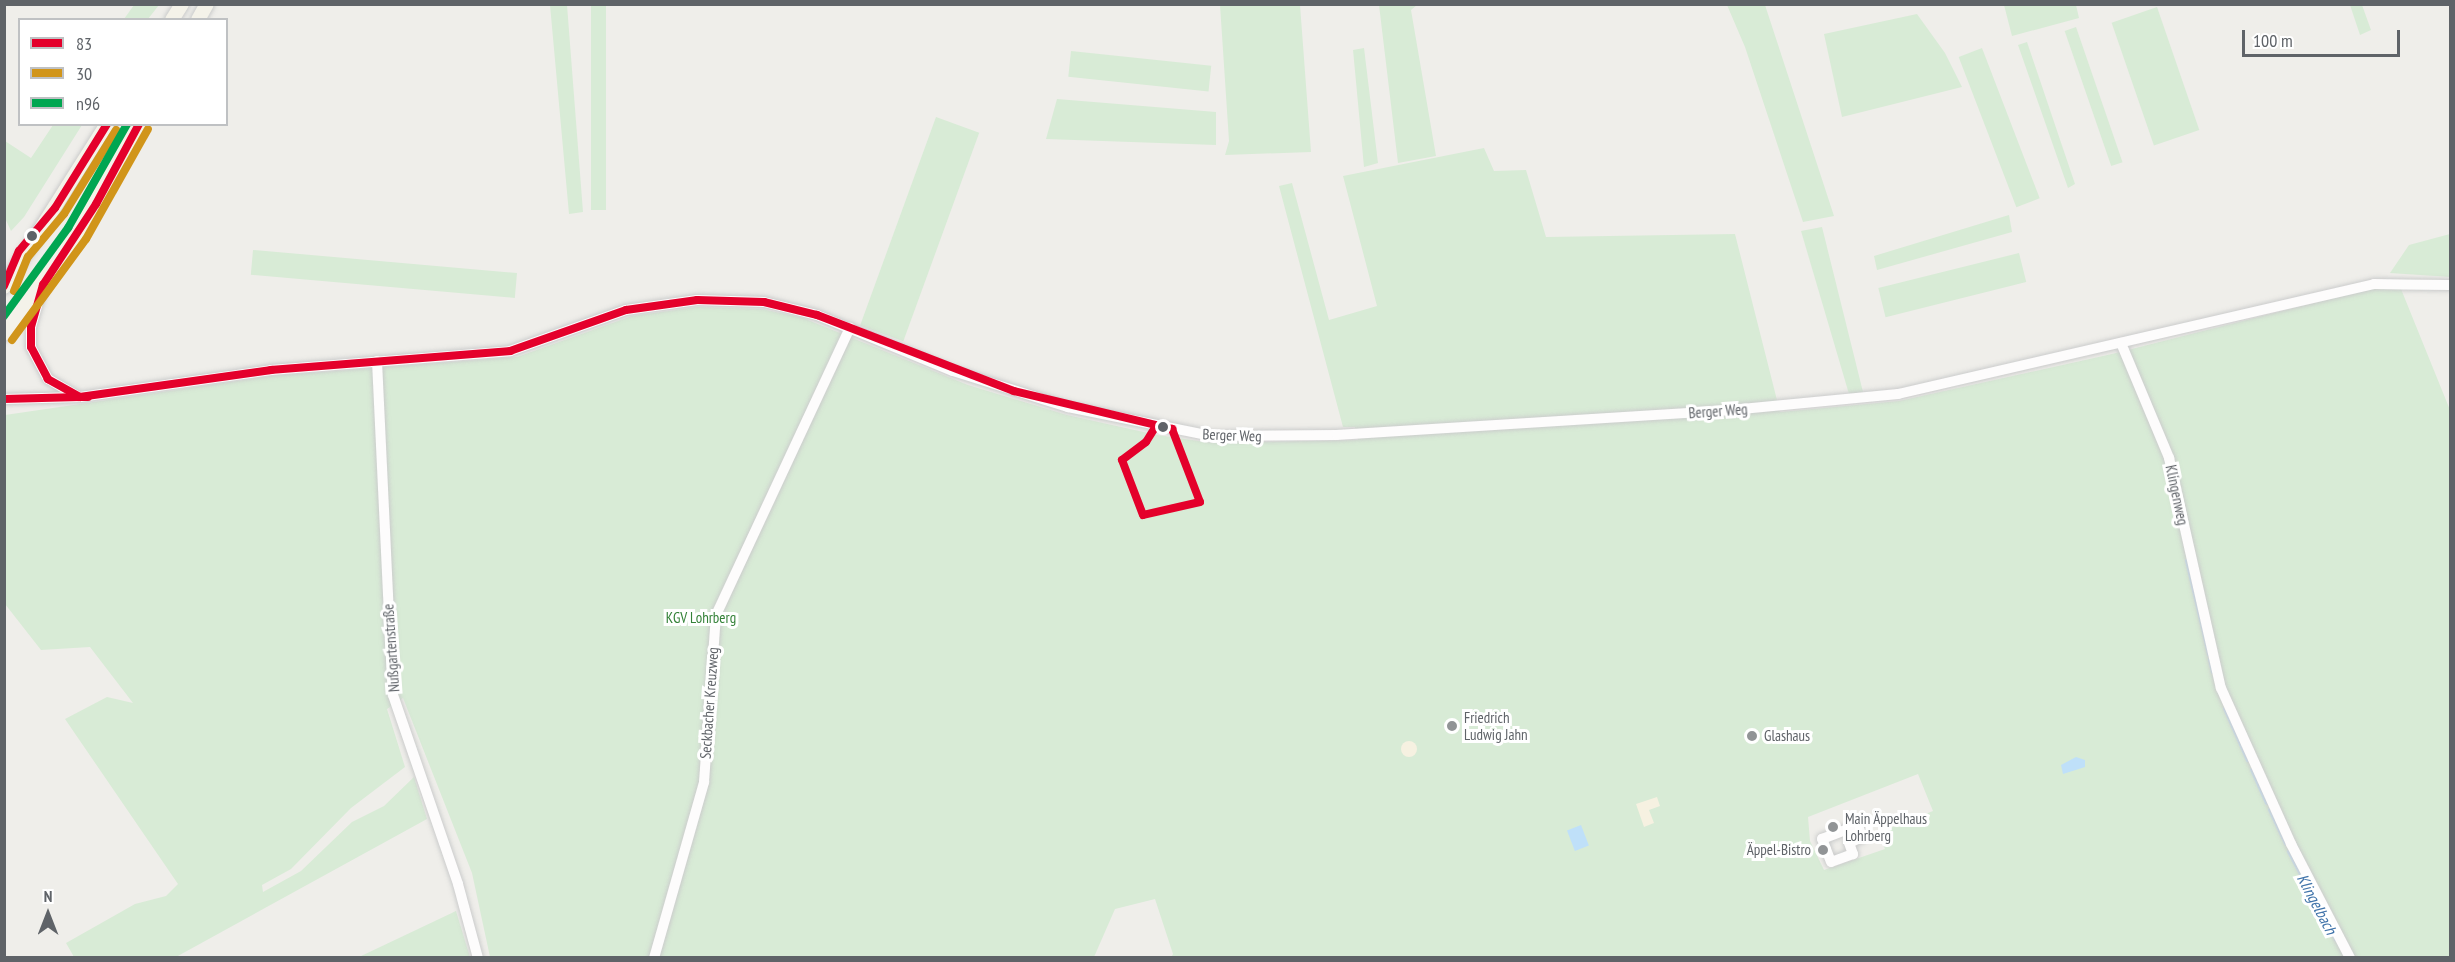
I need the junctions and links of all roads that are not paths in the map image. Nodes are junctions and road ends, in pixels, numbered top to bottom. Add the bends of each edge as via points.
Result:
1 (182, 4) edge
2 (207, 4) edge
3 (173, 18) edge
4 (199, 18) edge
5 (106, 126) edge
6 (139, 126) edge
7 (43, 285) junction
8 (2451, 285) edge
9 (4, 288) edge
10 (850, 328) junction
11 (4, 334) edge
12 (2121, 343) junction
13 (377, 361) junction
14 (80, 398) junction
15 (4, 399) edge
16 (478, 957) edge
17 (654, 957) edge
18 (2350, 957) edge

1 - 3 main road
2 - 4 main road
5 - 9 main road
6 - 7 main road via 96,204
7 - 11 main road
7 - 14 street via 31,327 31,347 48,379
8 - 12 street via 2374,284
10 - 12 street, Berger Weg via 953,371 1068,407 1212,436 1246,437 1551,423 1898,394
10 - 13 street, Berger Weg via 764,302 697,300 626,310 518,350
10 - 17 street, Seckbacher Kreuzweg via 716,615 704,782
12 - 18 street, Klingenweg via 2169,458 2221,688 2290,844
13 - 14 street, Berger Weg via 271,370
13 - 16 street, Nußgartenstraße via 393,695 458,884
14 - 15 street, Berger Weg

